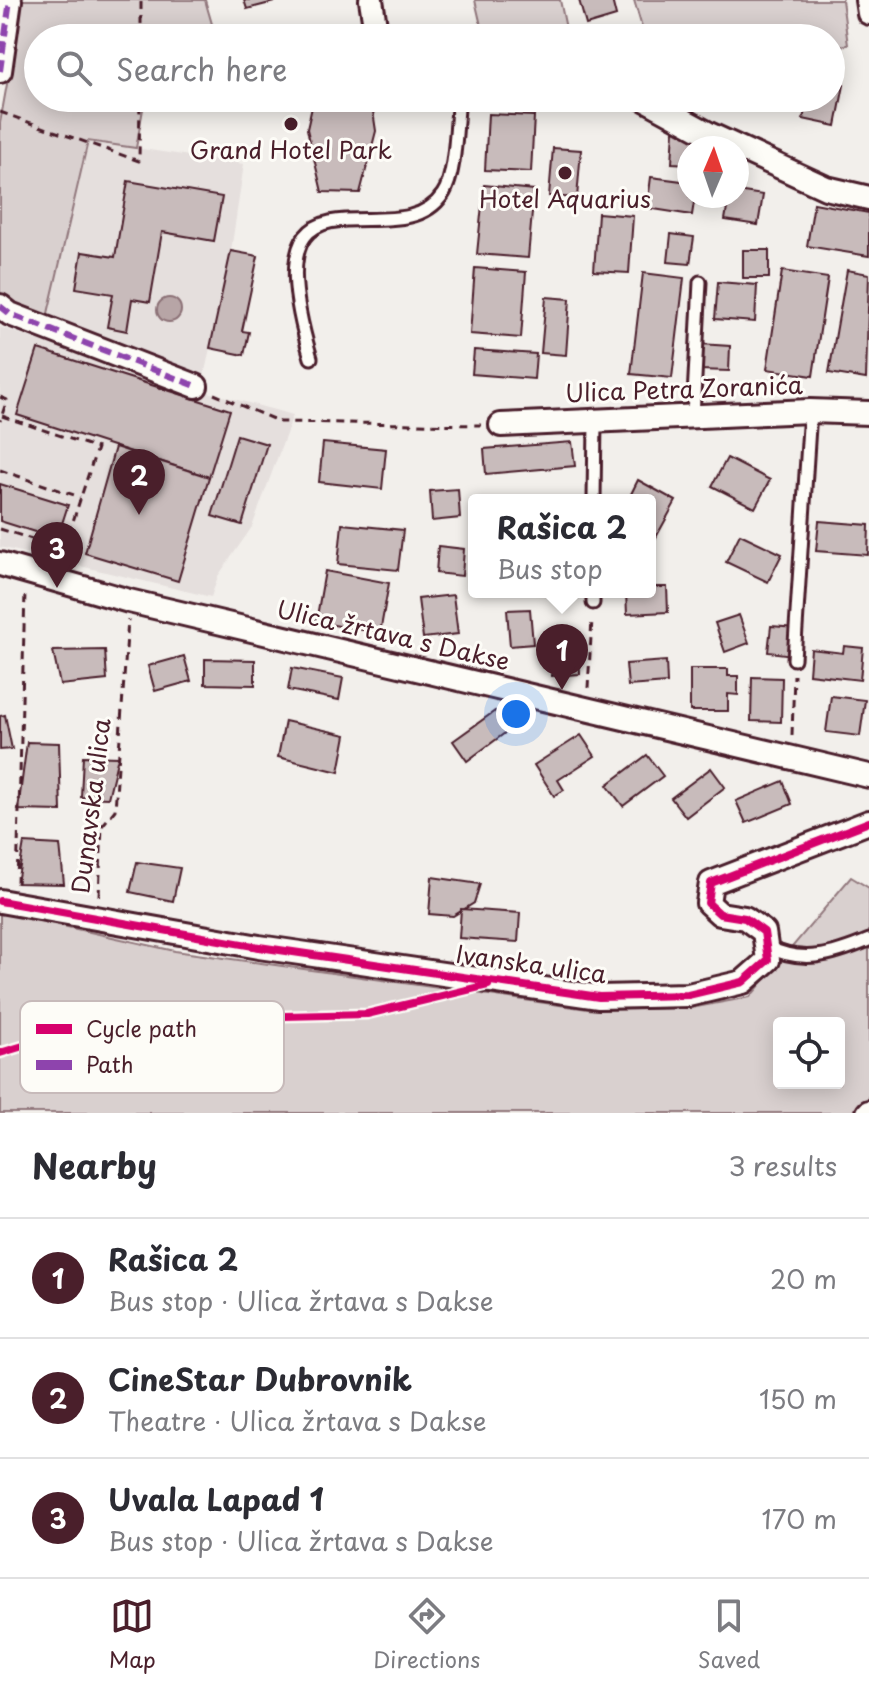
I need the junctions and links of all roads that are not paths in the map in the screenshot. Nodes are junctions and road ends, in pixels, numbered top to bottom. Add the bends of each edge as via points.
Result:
1 (10, 0) edge
2 (371, 0) edge
3 (867, 0) edge
4 (869, 13) edge
5 (375, 24) edge
6 (0, 71) edge
7 (457, 112) edge
8 (669, 112) edge
9 (869, 198) edge
10 (700, 282) dead end
11 (0, 306) edge
12 (311, 358) dead end
13 (196, 386) road end
14 (810, 411) junction
15 (869, 413) edge
16 (693, 416) junction
17 (595, 421) junction
18 (501, 425) road end
19 (594, 494) edge
20 (0, 564) edge
21 (794, 659) road end
22 (869, 776) edge
23 (869, 822) edge
24 (8, 903) edge
25 (869, 940) edge
26 (766, 946) junction

1 - 6 street
2 - 5 street
3 - 4 street
7 - 12 lane via 448,184 434,205 403,216 330,221 300,243 296,262 301,321
8 - 9 street via 826,188
10 - 16 lane
11 - 13 street
14 - 15 street, Ulica Petra Zoranića
14 - 16 street, Ulica Petra Zoranića
14 - 21 lane
16 - 17 street, Ulica Petra Zoranića
17 - 18 street, Ulica Petra Zoranića
17 - 19 lane
20 - 22 street, Ulica žrtava s Dakse via 129,601
23 - 26 street via 711,883 708,903 720,914 745,918 764,932
24 - 26 street, Ivanska ulica via 599,997 688,995 743,982 768,960
25 - 26 lane via 811,959

